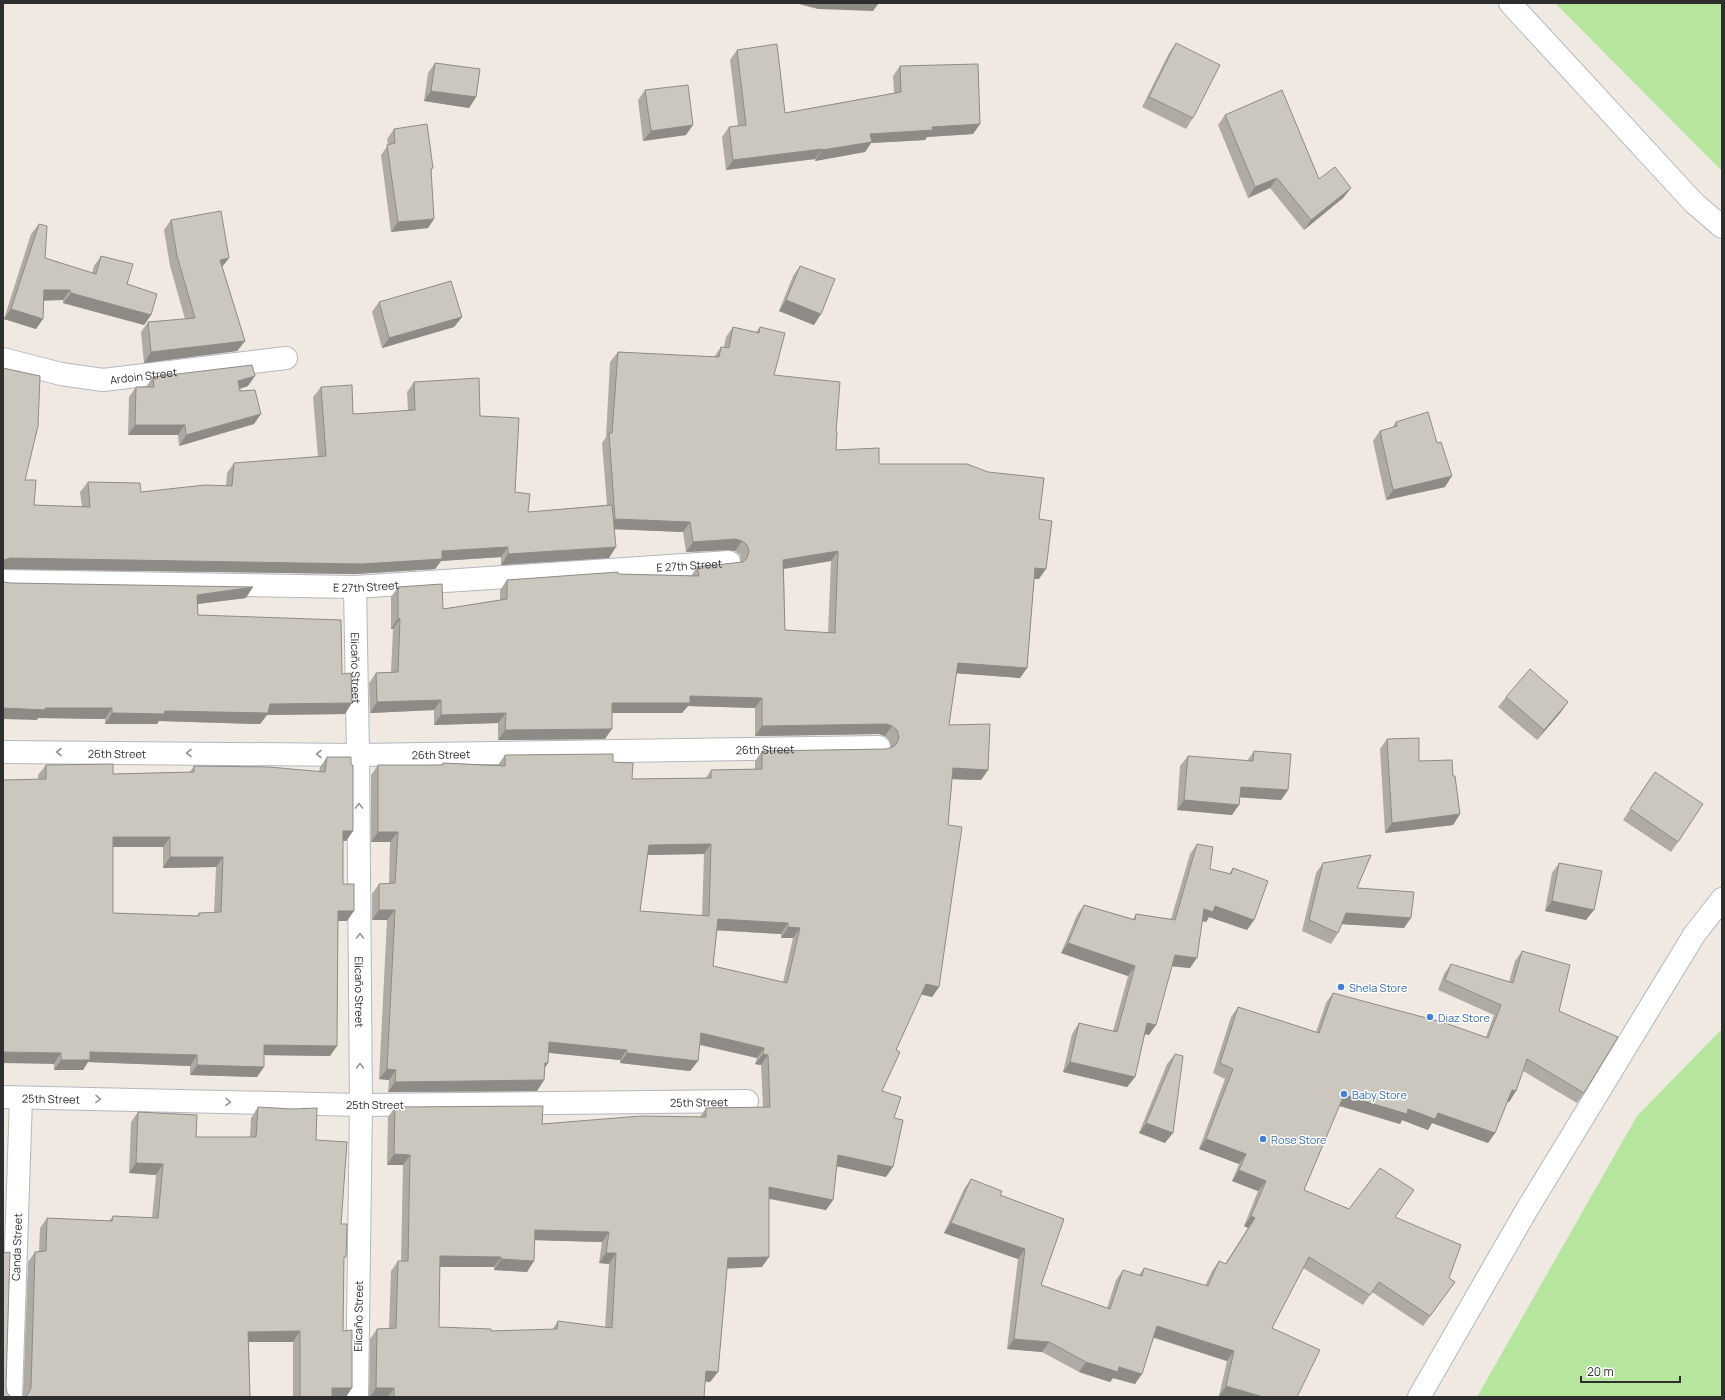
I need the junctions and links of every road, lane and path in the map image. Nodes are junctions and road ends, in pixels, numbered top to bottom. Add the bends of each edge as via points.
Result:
1 (1510, 3) edge
2 (1722, 227) edge
3 (286, 358) dead end
4 (3, 359) edge
5 (729, 562) edge
6 (3, 581) edge
7 (355, 587) junction
8 (879, 746) dead end
9 (3, 752) edge
10 (358, 755) junction
11 (1722, 899) edge
12 (12, 1097) edge
13 (747, 1101) dead end
14 (361, 1104) junction
15 (11, 1397) edge
16 (357, 1397) edge
17 (1419, 1397) edge

1 - 2 street via 1694,203
3 - 4 street, Ardoin Street via 103,380 61,374
5 - 7 street, E 27th Street
6 - 7 street, E 27th Street
7 - 10 street, Elicaño Street
8 - 10 street, 26th Street
10 -> 9 street, 26th Street
14 -> 10 street, Elicaño Street
11 - 17 street via 1689,942 1526,1211
12 -> 14 street, 25th Street
12 - 15 street, Canda Street
13 - 14 street, 25th Street
14 - 16 street, Elicaño Street

